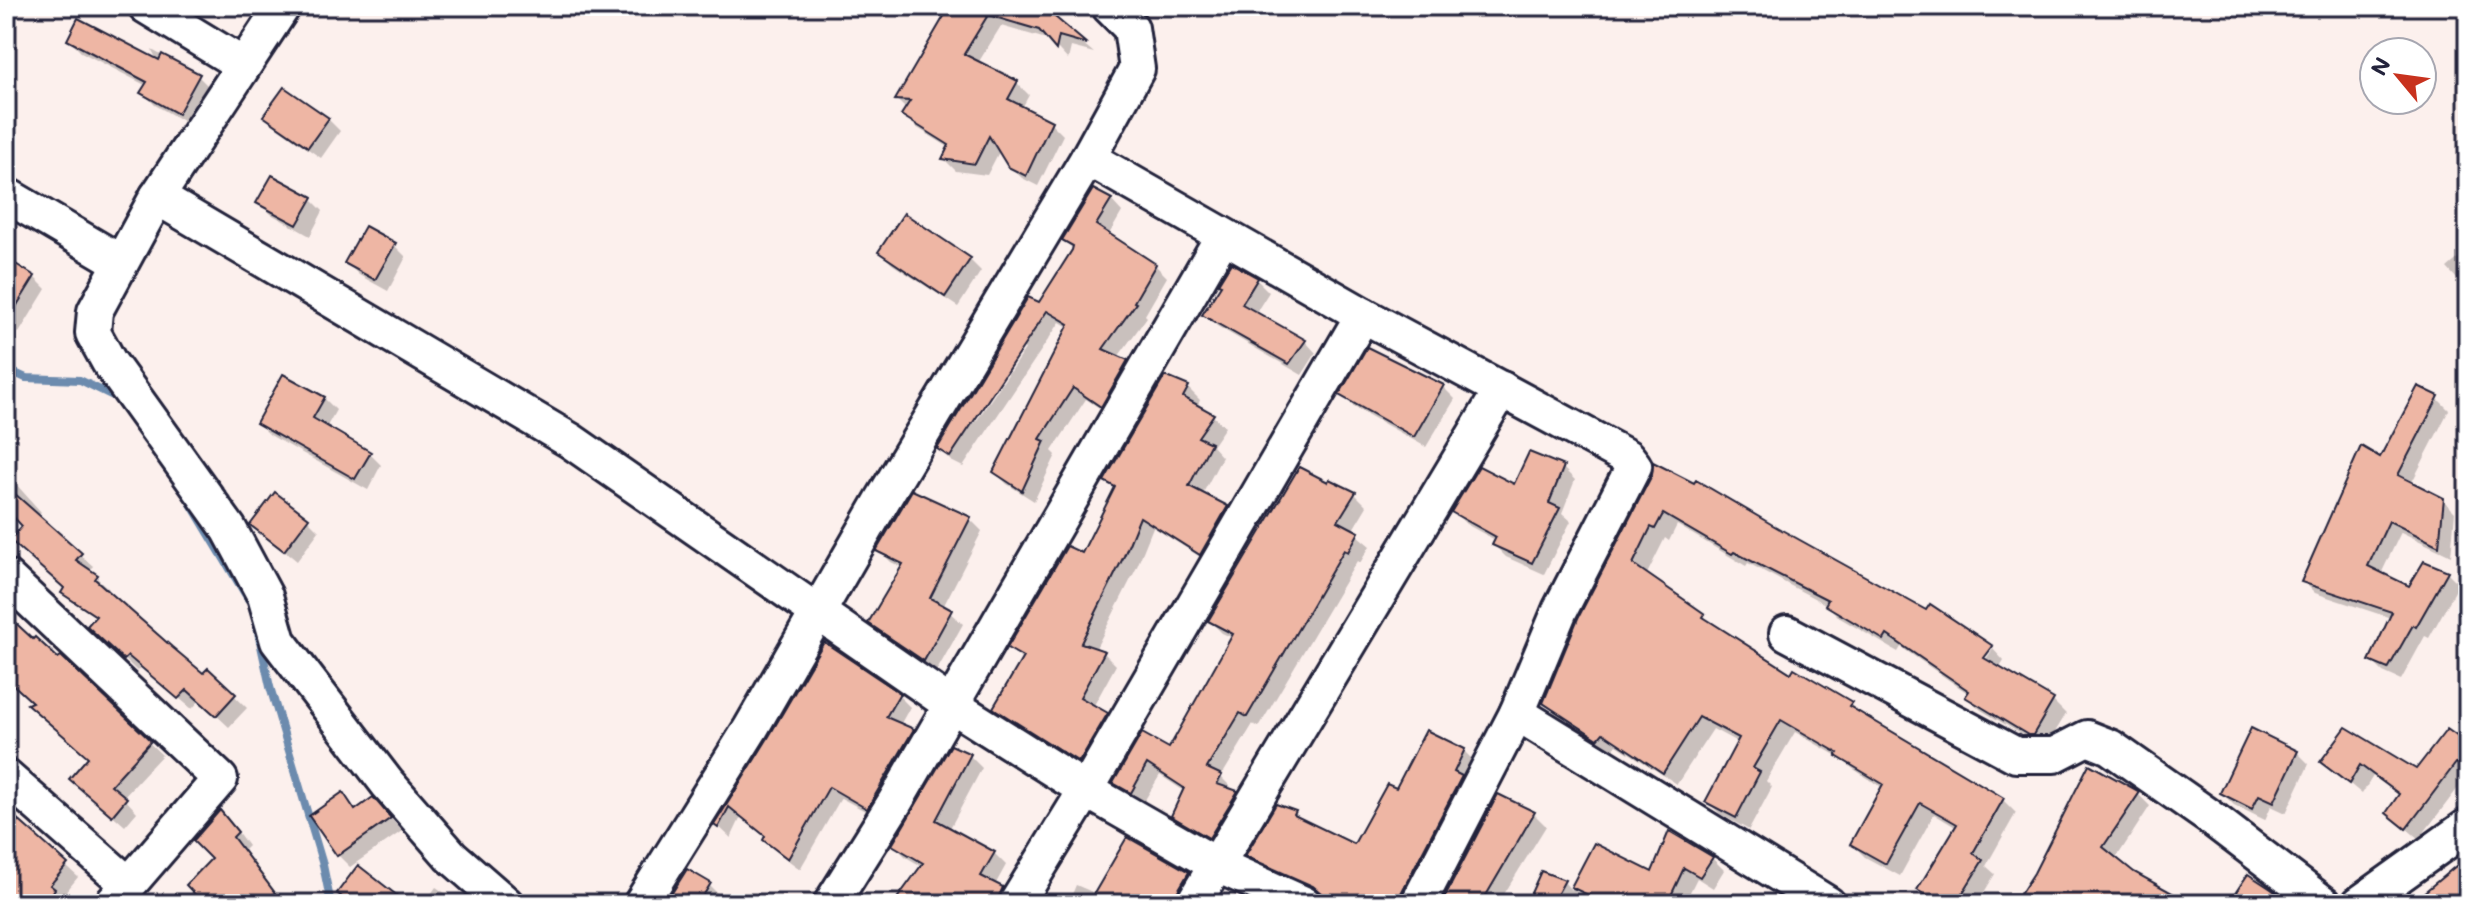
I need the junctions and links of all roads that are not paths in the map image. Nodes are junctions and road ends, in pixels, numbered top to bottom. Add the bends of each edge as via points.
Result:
1 (146, 6) edge
2 (283, 6) edge
3 (1109, 6) edge
4 (243, 65) junction
5 (1088, 158) junction
6 (6, 195) edge
7 (157, 197) junction
8 (1223, 236) junction
9 (120, 262) junction
10 (1363, 315) junction
11 (1502, 389) junction
12 (6, 577) edge
13 (817, 612) junction
14 (1787, 633) dead end
15 (950, 704) junction
16 (1517, 713) junction
17 (6, 777) edge
18 (1086, 790) junction
19 (2468, 826) edge
20 (1215, 864) junction
21 (120, 894) edge
22 (506, 904) edge
23 (641, 904) edge
24 (831, 904) edge
25 (1016, 904) edge
26 (1193, 904) edge
27 (1304, 904) edge
28 (1418, 904) edge
29 (1828, 904) edge
30 (2324, 904) edge
31 (2359, 904) edge

1 - 4 street
2 - 4 street
3 - 5 street via 1131,28 1137,69
4 - 7 street
5 - 8 street
5 - 13 street
6 - 9 street
7 - 9 street
7 - 13 street via 571,441
8 - 10 street
8 - 15 street
9 - 22 street via 95,311 93,333 109,362 229,529 265,596 278,641 387,783 451,856
10 - 11 street
10 - 18 street
11 - 16 street via 1627,457 1634,466 1560,610
11 - 20 street
12 - 21 street via 220,779
13 - 15 street
13 - 23 street
14 - 30 street via 2016,755 2054,755 2087,738 2110,747
15 - 18 street
15 - 24 street
16 - 28 street
16 - 29 street
17 - 21 street
18 - 20 street
18 - 25 street
19 - 31 street
20 - 26 street
20 - 27 street

